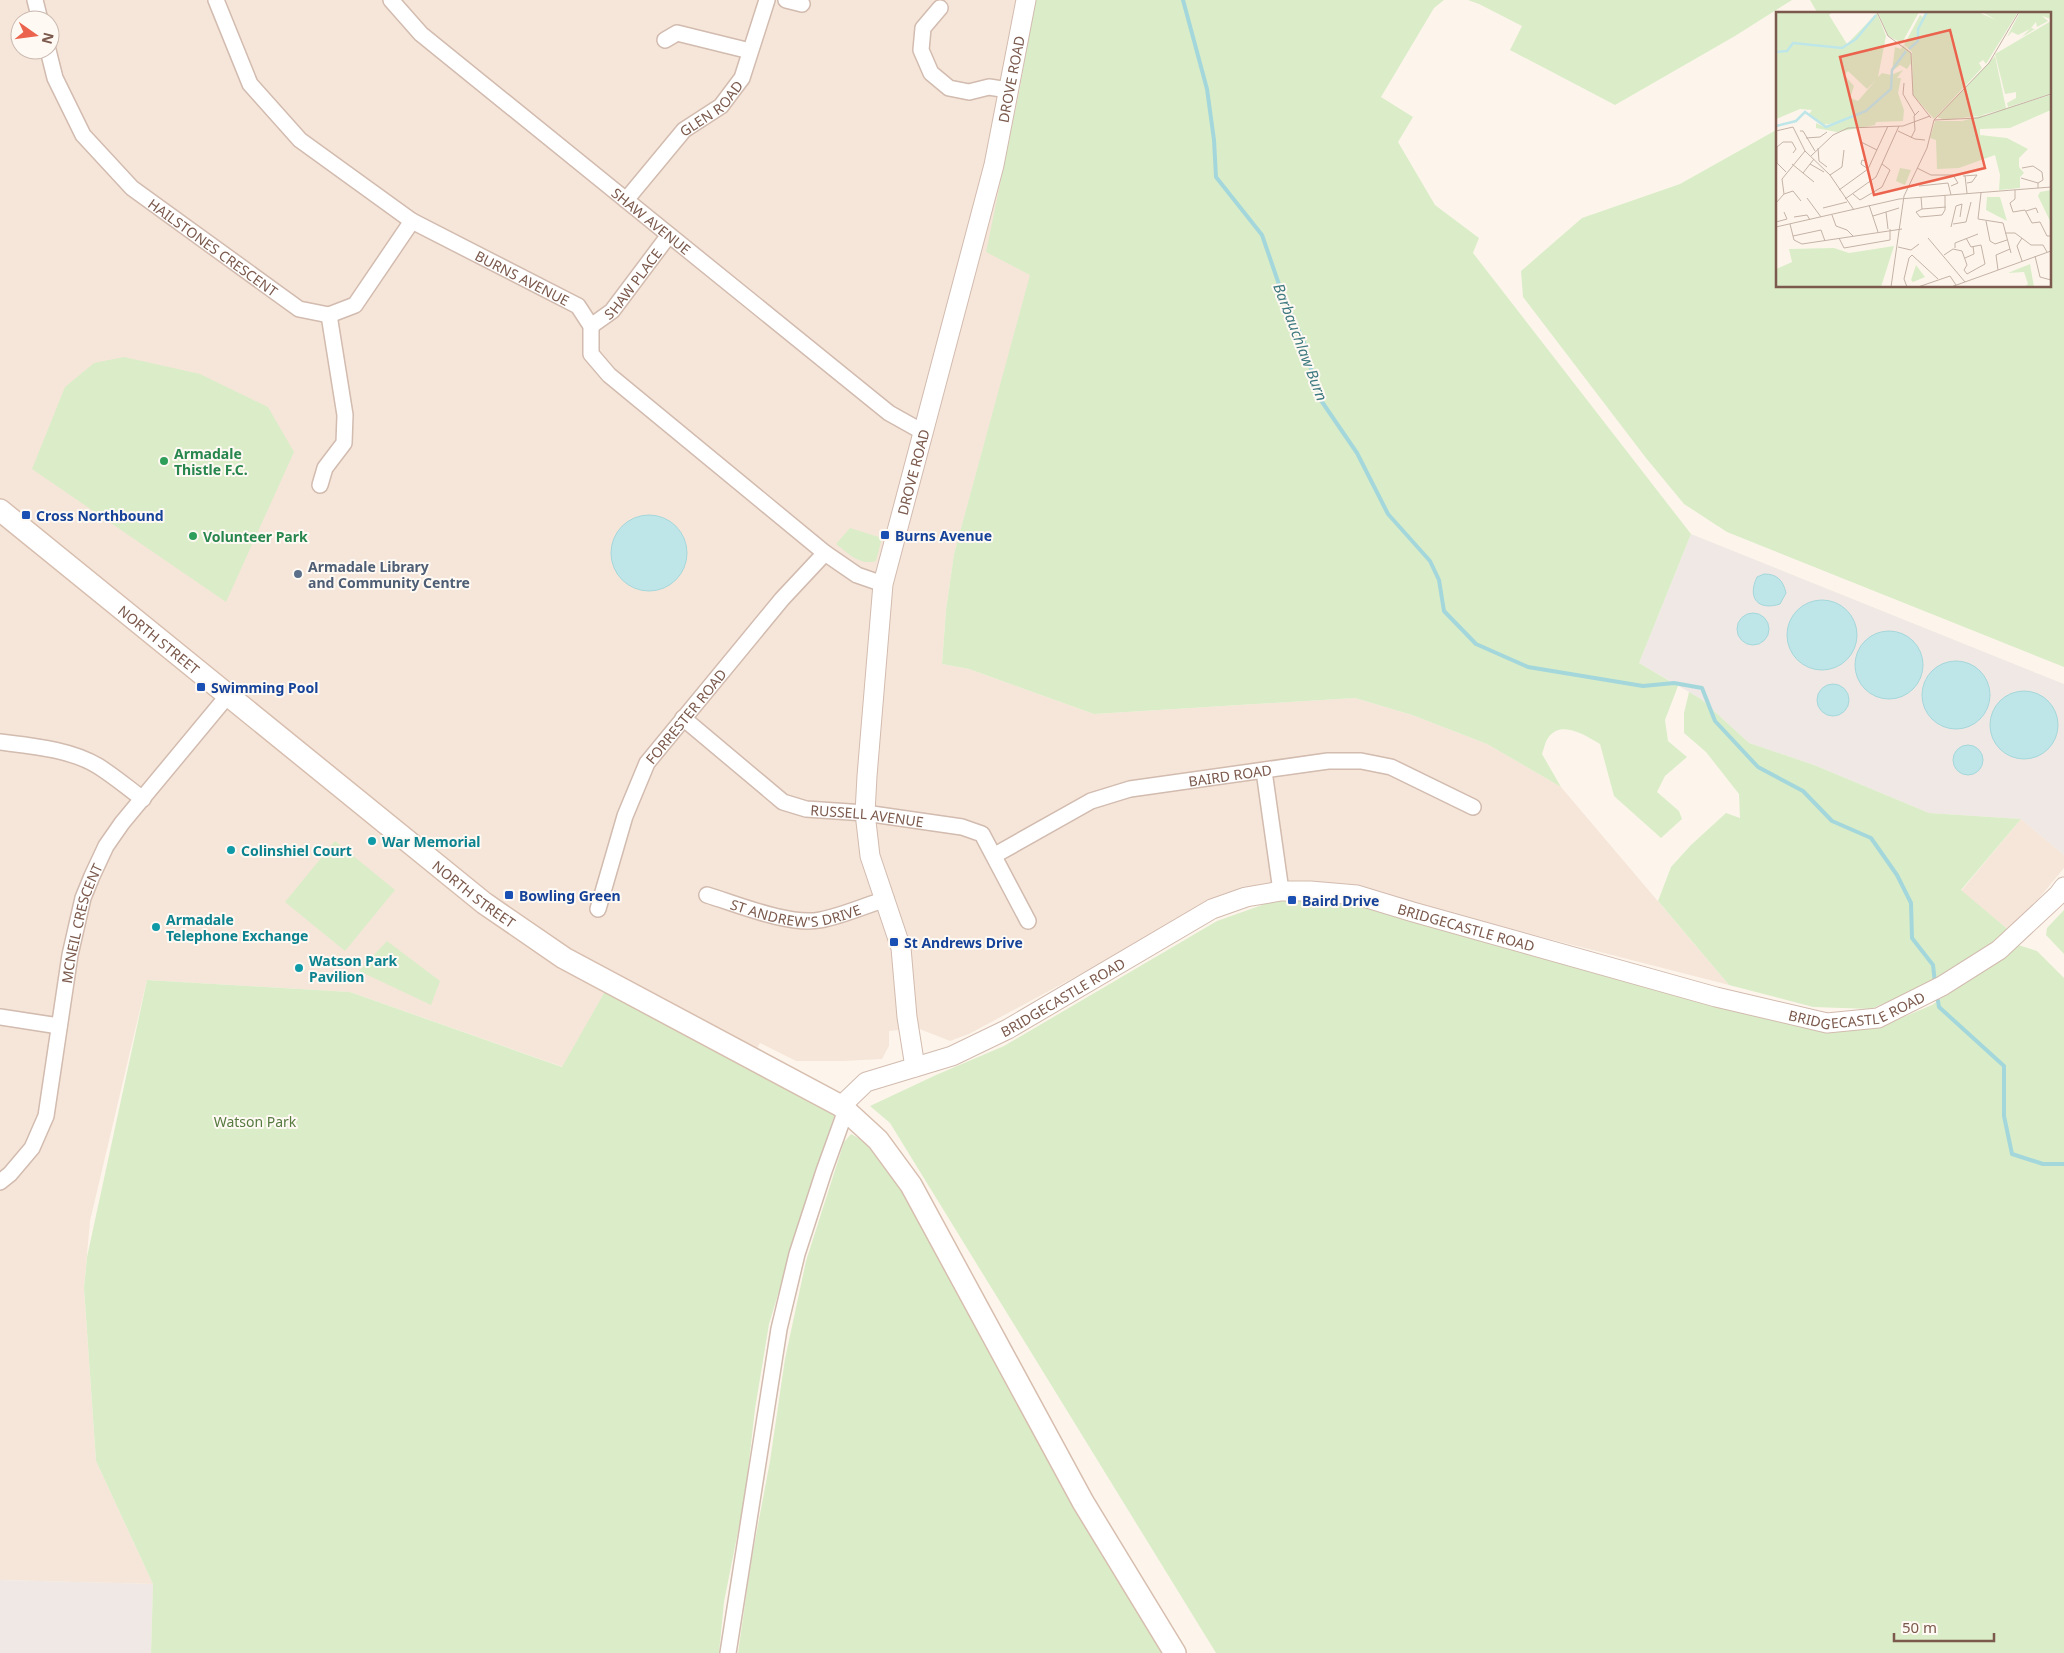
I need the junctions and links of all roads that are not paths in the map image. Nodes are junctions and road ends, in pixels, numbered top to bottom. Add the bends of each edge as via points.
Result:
1 (216, 0) edge
2 (767, 0) edge
3 (786, 0) edge
4 (1026, 0) edge
5 (392, 1) edge
6 (802, 4) dead end
7 (940, 8) dead end
8 (665, 40) dead end
9 (750, 51) junction
10 (50, 60) edge
11 (1008, 90) junction
12 (626, 200) junction
13 (412, 221) junction
14 (669, 235) junction
15 (329, 315) junction
16 (591, 326) junction
17 (923, 432) junction
18 (320, 485) dead end
19 (0, 510) edge
20 (825, 553) junction
21 (883, 584) junction
22 (229, 694) junction
23 (683, 718) junction
24 (0, 742) edge
25 (1264, 771) junction
26 (143, 799) junction
27 (1473, 807) dead end
28 (865, 814) junction
29 (995, 855) junction
30 (2064, 887) edge
31 (1281, 892) junction
32 (707, 895) dead end
33 (886, 899) junction
34 (598, 909) dead end
35 (1028, 921) dead end
36 (0, 1017) edge
37 (60, 1026) junction
38 (915, 1067) junction
39 (844, 1108) junction
40 (0, 1182) edge
41 (728, 1653) edge
42 (1175, 1653) edge

1 - 13 street, BURNS AVENUE via 250,84 300,140
2 - 9 street, GLEN ROAD
3 - 6 street
4 - 11 street, DROVE ROAD
5 - 12 street, SHAW AVENUE via 421,34
7 - 11 street via 923,28 921,50 931,73 949,88 969,92 989,87
8 - 9 street via 678,33
9 - 12 street, GLEN ROAD via 742,78 721,106 684,130
10 - 15 street, HAILSTONES CRESCENT via 55,78 83,135 132,188 299,309
11 - 17 street, DROVE ROAD via 994,165
12 - 14 street, SHAW AVENUE
13 - 15 street via 355,305
13 - 16 street, BURNS AVENUE via 578,306
14 - 16 street, SHAW PLACE via 612,311
14 - 17 street, SHAW AVENUE via 889,413
15 - 18 street via 345,415 344,443 325,468
16 - 20 street via 591,354 609,375
17 - 21 street, DROVE ROAD
19 - 22 main road, NORTH STREET
20 - 21 street via 857,575
20 - 23 street, FORRESTER ROAD via 782,599
21 - 28 street, DROVE ROAD
22 - 26 street, MCNEIL CRESCENT
22 - 39 main road, NORTH STREET via 484,903 564,958
23 - 28 street, RUSSELL AVENUE via 783,802 806,809
23 - 34 street, FORRESTER ROAD via 647,763 626,816
24 - 26 street via 74,755 98,766
25 - 27 street, BAIRD ROAD via 1328,761 1361,761 1391,768
25 - 29 street, BAIRD ROAD via 1130,789 1091,801
25 - 31 street
26 - 37 street, MCNEIL CRESCENT via 106,846 83,898 70,955
28 - 29 street, RUSSELL AVENUE via 962,827 982,834
28 - 33 street, DROVE ROAD via 870,856
29 - 35 street, RUSSELL AVENUE
30 - 31 street, BRIDGECASTLE ROAD via 1999,950 1942,986 1878,1018 1827,1023 1716,997 1357,895
31 - 38 street, BRIDGECASTLE ROAD via 1246,897 1212,909 1008,1028 952,1056
32 - 33 street, ST ANDREW'S DRIVE via 760,912 809,921 834,917
33 - 38 street, DROVE ROAD via 901,948
36 - 37 street
37 - 40 street, MCNEIL CRESCENT via 46,1116 32,1148
38 - 39 street, BRIDGECASTLE ROAD via 866,1082
39 - 41 street via 797,1254 779,1329
39 - 42 main road, NORTH STREET via 878,1140 911,1185 1082,1502

